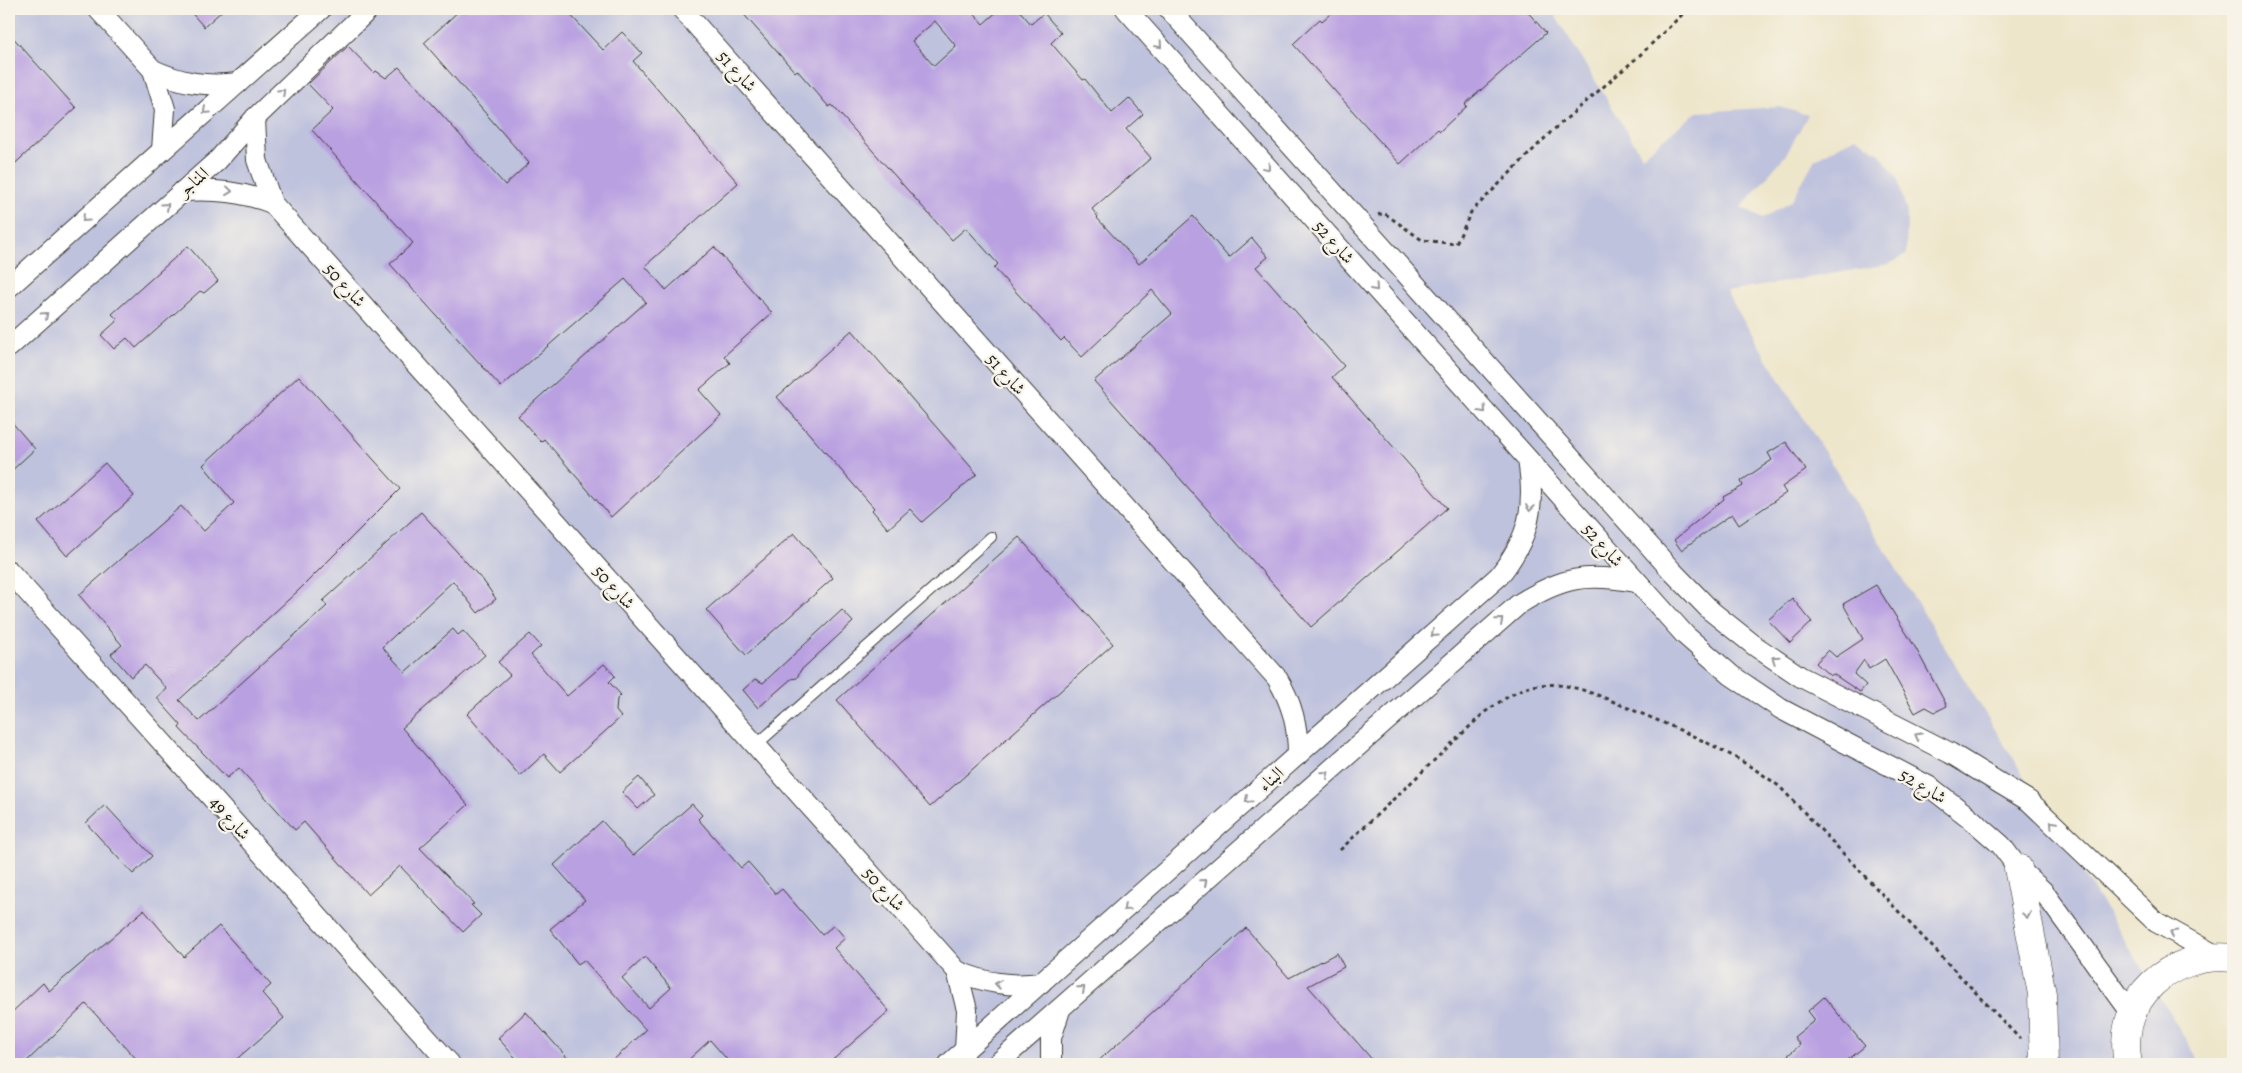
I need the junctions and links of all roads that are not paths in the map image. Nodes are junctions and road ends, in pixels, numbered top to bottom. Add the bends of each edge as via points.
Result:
1 (98, 9) edge
2 (321, 9) edge
3 (369, 9) edge
4 (682, 9) edge
5 (1126, 9) edge
6 (1169, 9) edge
7 (153, 70) junction
8 (238, 83) junction
9 (254, 118) junction
10 (162, 150) junction
11 (184, 191) junction
12 (272, 204) junction
13 (9, 287) edge
14 (9, 347) edge
15 (1528, 460) junction
16 (990, 537) dead end
17 (9, 571) edge
18 (1636, 582) junction
19 (755, 746) junction
20 (1298, 756) junction
21 (2018, 868) junction
22 (2225, 957) edge
23 (957, 971) junction
24 (1041, 983) junction
25 (1060, 1009) junction
26 (2132, 1014) junction
27 (965, 1050) junction
28 (2124, 1061) edge
29 (450, 1064) edge
30 (950, 1064) edge
31 (997, 1064) edge
32 (1051, 1064) edge
33 (2044, 1064) edge

1 - 7 street
2 - 8 street
9 -> 3 street, المناجر
4 - 20 street, شارع 51 via 1276,678 1294,715
5 -> 15 street, شارع 52
22 -> 6 street, شارع 52 via 2188,942 2156,922 2029,801 1950,753 1801,677 1754,646 1711,611
7 - 8 street via 194,84
7 - 10 street via 165,109
8 -> 10 street
9 - 11 street, المناجر via 218,160
9 - 12 street, شارع 50 via 257,160
10 -> 13 street
11 -> 12 street, شارع 50 via 236,192
14 -> 11 street, المناجر
12 - 19 street, شارع 50
15 - 18 street, شارع 52
15 -> 20 street, البناء via 1532,484 1531,510 1525,534 1499,576
16 - 19 lane
17 - 29 street, شارع 49
18 - 21 street, شارع 52 via 1685,635 1731,675 1780,709 1930,787 2001,846
25 -> 18 street, البناء via 1519,604 1545,588 1575,578 1606,576
19 - 23 street, شارع 50
20 -> 24 street, البناء
21 - 26 street, شارع 52 via 2043,891
21 -> 33 street via 2042,994
22 - 26 street via 2195,959 2175,966 2152,984
24 -> 23 street, شارع 50 via 998,984 976,980
23 - 27 street, شارع 50 via 967,1010
24 - 27 street, البناء
25 - 31 street, البناء
25 - 32 street via 1051,1038
26 - 28 street
27 - 30 street, البناء

